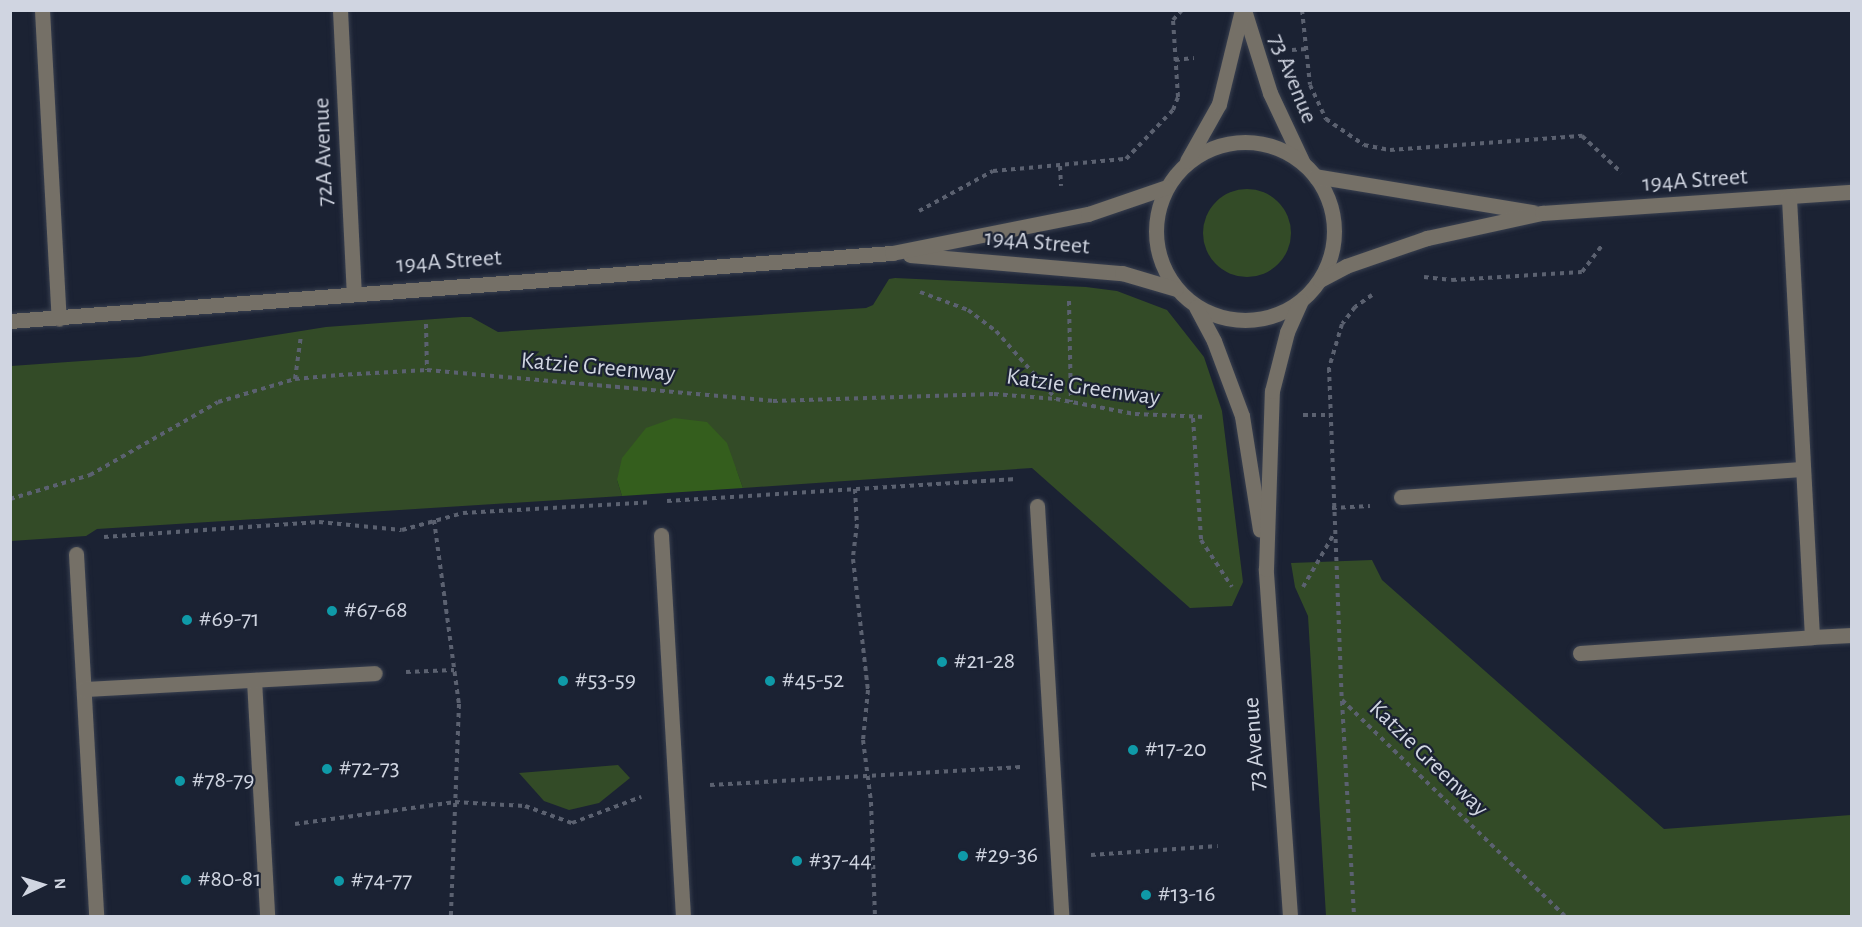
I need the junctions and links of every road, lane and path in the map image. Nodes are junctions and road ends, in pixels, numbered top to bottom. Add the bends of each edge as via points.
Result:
1 (42, 10) edge
2 (340, 10) edge
3 (1182, 10) edge
4 (1243, 10) edge
5 (1302, 10) edge
6 (1582, 136) dead end
7 (1186, 164) junction
8 (1303, 164) junction
9 (993, 171) dead end
10 (1315, 176) junction
11 (1167, 187) junction
12 (1851, 192) edge
13 (1789, 197) junction
14 (1542, 213) junction
15 (892, 253) junction
16 (1582, 272) dead end
17 (1419, 278) dead end
18 (1320, 280) junction
19 (909, 288) dead end
20 (1176, 289) junction
21 (354, 292) junction
22 (1377, 292) dead end
23 (1069, 297) dead end
24 (1301, 301) junction
25 (1196, 307) junction
26 (58, 319) junction
27 (10, 321) edge
28 (426, 324) dead end
29 (301, 335) dead end
30 (427, 370) junction
31 (295, 379) junction
32 (1056, 399) junction
33 (1071, 402) junction
34 (1207, 417) dead end
35 (1193, 418) junction
36 (1801, 469) junction
37 (855, 489) junction
38 (1401, 497) dead end
39 (10, 499) edge
40 (653, 501) dead end
41 (665, 501) dead end
42 (1037, 506) joint
43 (434, 520) junction
44 (661, 535) dead end
45 (92, 538) dead end
46 (1201, 540) dead end
47 (76, 554) dead end
48 (1266, 569) junction
49 (1851, 635) edge
50 (1812, 637) junction
51 (1580, 653) dead end
52 (454, 670) junction
53 (375, 673) joint
54 (254, 680) junction
55 (84, 689) junction
56 (1342, 700) junction
57 (1218, 846) dead end
58 (1057, 858) junction
59 (96, 916) edge
60 (267, 916) edge
61 (451, 916) edge
62 (683, 916) edge
63 (875, 916) edge
64 (1061, 916) edge
65 (1290, 916) edge
66 (1354, 916) edge
67 (1565, 916) edge

1 - 26 street
2 - 21 street, 72A Avenue
3 - 9 path via 1173,20 1178,97 1173,110 1126,159
4 - 7 street, 73 Avenue via 1219,104
4 - 8 street, 73 Avenue via 1270,93
5 - 6 path via 1310,85 1326,118 1364,145 1390,150
7 - 8 street via 1207,150 1232,142 1282,150
7 - 11 street
8 - 10 street
10 - 14 street, 194A Street
10 - 18 street via 1329,200 1334,227 1331,255
11 - 15 street, 194A Street via 1088,214
11 - 20 street via 1157,212 1155,239 1162,265
12 - 13 street, 194A Street
13 - 14 street, 194A Street
13 - 36 street
14 - 18 street, 194A Street via 1427,238 1355,262
15 - 20 street, 194A Street via 1122,273
15 - 21 street, 194A Street
16 - 17 path via 1452,280
18 - 24 street
19 - 32 path via 968,310 996,331
20 - 25 street
21 - 26 street, 194A Street
22 - 56 path, Katzie Greenway via 1355,307 1333,344 1328,415
23 - 33 path
24 - 25 street via 1277,315 1249,321 1222,318
24 - 48 street, 73 Avenue via 1287,332 1272,391
25 - 48 street, 73 Avenue via 1214,341 1242,416
26 - 27 street, 194A Street
28 - 30 path
29 - 31 path
30 - 31 path, Katzie Greenway
30 - 32 path, Katzie Greenway via 773,401 994,394
31 - 39 path, Katzie Greenway via 218,402 90,475
32 - 33 path, Katzie Greenway
33 - 35 path, Katzie Greenway via 1135,414
34 - 35 path, Katzie Greenway
35 - 46 path
36 - 38 street
36 - 50 street
37 - 41 path
37 - 42 path via 1016,479
37 - 63 path via 853,559 868,690 862,740 871,802
40 - 43 path via 463,513
42 - 58 street
43 - 45 path via 402,530 319,522
43 - 52 path
44 - 62 street
47 - 55 street
48 - 65 street, 73 Avenue
49 - 50 street
50 - 51 street
52 - 53 path
52 - 61 path via 459,704
53 - 54 street
54 - 55 street
54 - 60 street
55 - 59 street
56 - 66 path
56 - 67 path, Katzie Greenway
57 - 58 path
58 - 64 street

